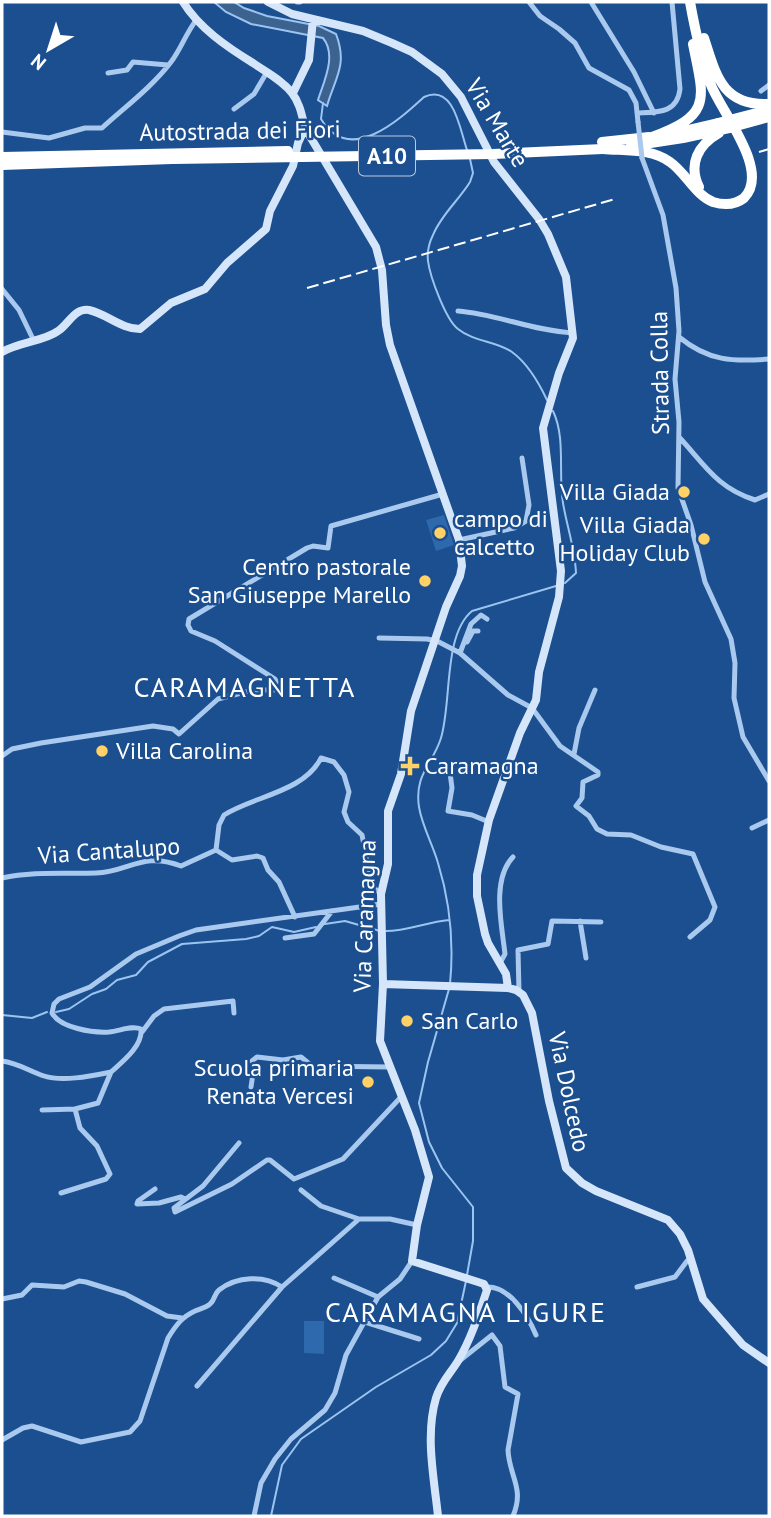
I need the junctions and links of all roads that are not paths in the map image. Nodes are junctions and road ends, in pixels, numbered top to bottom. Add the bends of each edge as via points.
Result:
1 (183, 2) edge
2 (268, 2) edge
3 (529, 2) edge
4 (591, 2) edge
5 (672, 2) edge
6 (690, 2) edge
7 (197, 19) junction
8 (313, 19) junction
9 (168, 65) junction
10 (267, 72) junction
11 (108, 73) dead end
12 (769, 85) edge
13 (761, 91) dead end
14 (293, 93) junction
15 (769, 104) edge
16 (234, 109) dead end
17 (769, 110) edge
18 (637, 113) junction
19 (654, 113) junction
20 (769, 117) edge
21 (724, 125) junction
22 (305, 128) junction
23 (2, 132) edge
24 (652, 137) junction
25 (602, 145) junction
26 (172, 156) junction
27 (2, 157) edge
28 (2, 165) edge
29 (702, 194) junction
30 (2, 289) edge
31 (458, 311) dead end
32 (573, 333) junction
33 (679, 337) junction
34 (33, 339) junction
35 (2, 352) edge
36 (769, 359) edge
37 (679, 438) junction
38 (522, 458) dead end
39 (443, 494) junction
40 (769, 495) edge
41 (459, 540) junction
42 (487, 619) dead end
43 (478, 631) dead end
44 (379, 638) dead end
45 (437, 641) junction
46 (461, 654) junction
47 (595, 690) dead end
48 (531, 708) junction
49 (574, 754) junction
50 (2, 756) edge
51 (449, 765) dead end
52 (769, 780) edge
53 (769, 820) edge
54 (489, 822) junction
55 (752, 828) dead end
56 (216, 850) junction
57 (513, 857) dead end
58 (2, 878) edge
59 (381, 894) junction
60 (381, 904) junction
61 (332, 911) junction
62 (295, 917) junction
63 (580, 921) junction
64 (601, 922) dead end
65 (690, 937) dead end
66 (285, 938) dead end
67 (586, 958) dead end
68 (500, 963) junction
69 (383, 984) junction
70 (508, 988) junction
71 (519, 992) junction
72 (234, 1013) dead end
73 (142, 1032) junction
74 (2, 1061) edge
75 (389, 1067) junction
76 (110, 1072) junction
77 (251, 1087) dead end
78 (401, 1097) junction
79 (42, 1110) dead end
80 (75, 1110) junction
81 (239, 1143) dead end
82 (155, 1189) dead end
83 (301, 1189) dead end
84 (61, 1193) dead end
85 (185, 1199) junction
86 (359, 1219) junction
87 (417, 1225) junction
88 (691, 1259) junction
89 (412, 1261) junction
90 (334, 1278) dead end
91 (282, 1287) junction
92 (486, 1287) junction
93 (637, 1287) dead end
94 (378, 1297) junction
95 (2, 1299) edge
96 (182, 1318) junction
97 (365, 1322) junction
98 (536, 1335) dead end
99 (419, 1339) dead end
100 (457, 1362) junction
101 (769, 1363) edge
102 (197, 1386) dead end
103 (2, 1440) edge
104 (254, 1516) edge
105 (438, 1516) edge
106 (513, 1516) edge

1 - 7 street
2 - 8 street, Via Marte
3 - 18 street, Strada Colla via 575,43 589,68 629,90
4 - 19 street
5 - 19 street via 680,93 670,109
6 - 15 highway via 726,90 752,104
6 - 24 highway via 702,96 685,123
6 - 29 highway via 710,82 748,146 756,173 750,192 738,202 722,204
7 - 9 street
7 - 10 street
8 - 14 street via 309,60
8 - 32 street, Via Marte via 392,43 442,74 461,97 494,162 548,234 566,277
9 - 11 street via 133,62 127,70
9 - 23 street via 101,129 92,127 45,139
10 - 14 street
10 - 16 street via 254,94
12 - 13 street
14 - 22 street
17 - 21 highway, Autostrada dei Fiori / A10, bridge
18 - 19 street
18 - 33 street, Strada Colla, bridge via 642,158 666,225
20 - 21 highway, Autostrada dei Fiori / A10, bridge
21 - 24 highway, Autostrada dei Fiori / A10
21 - 25 highway, Autostrada dei Fiori / A10 via 661,142
21 - 29 highway via 695,158 695,177
22 - 34 street via 266,229 205,289 171,303 140,329 87,310 79,311 55,333
22 - 39 street via 376,247 390,345
24 - 25 highway, Autostrada dei Fiori / A10
25 - 26 highway, Autostrada dei Fiori / A10, bridge via 479,154
25 - 29 highway via 661,157
26 - 27 highway, Autostrada dei Fiori / A10
26 - 28 highway, Autostrada dei Fiori / A10
30 - 34 street
31 - 32 street
32 - 48 street via 543,428 561,579
33 - 36 street via 698,352 718,358 741,362
33 - 37 street, Strada Colla via 675,379
34 - 35 street
37 - 40 street via 730,491 755,500
37 - 52 street, Strada Colla via 678,488 705,582 731,639 741,732
38 - 41 street via 529,505 526,521
39 - 41 street
39 - 50 street via 331,526 328,548 307,548 189,619 190,629 275,679 278,685 272,691 253,690 218,699 179,734 153,726 41,743
41 - 45 street, Via Caramagna via 462,566
42 - 46 street via 481,615 471,624
43 - 46 street
44 - 45 street
45 - 46 street
45 - 59 street, Via Caramagna via 411,711 401,774 388,811 388,864
46 - 48 street via 508,695
47 - 49 street
48 - 49 street via 560,746
48 - 54 street
49 - 65 street via 598,772 583,782 582,798 576,806 597,829 694,854 715,907 710,920
51 - 54 street via 448,811
53 - 55 street
54 - 68 street via 477,896 488,943
56 - 58 street, Via Cantalupo via 181,866 167,860 136,862 98,873
56 - 59 street, Via Cantalupo via 224,815 296,783 321,758 334,762 344,775 349,792 344,812 362,835 372,886
56 - 62 street, Via Cantalupo via 232,860 263,858
57 - 68 street via 501,889 505,954
59 - 60 street, Via Caramagna
60 - 61 street
60 - 69 street, Via Caramagna
61 - 62 street
61 - 66 street via 314,934
62 - 73 street via 179,936 136,954 90,988 59,999 52,1009 57,1020 77,1027 104,1032 139,1027
63 - 64 street, Via Dolcedo
63 - 67 street
63 - 71 street, Via Dolcedo via 552,921 548,944 518,950
68 - 70 street
69 - 70 street
69 - 75 street, Via Caramagna via 378,1032
70 - 71 street
71 - 88 street, Via Dolcedo via 532,1013 566,1168 582,1184 668,1220
72 - 73 street via 233,1001 164,1009
73 - 76 street via 137,1045
74 - 76 street via 55,1078
75 - 77 street via 324,1067 312,1066 301,1057 257,1057 251,1061
75 - 78 street, Via Caramagna
76 - 80 street via 100,1102
78 - 85 street via 343,1159 294,1179 267,1160 229,1186 175,1212
78 - 87 street, Via Caramagna via 429,1177
79 - 80 street
80 - 84 street via 80,1128 97,1146 110,1174 106,1180
81 - 85 street via 203,1186
82 - 85 street via 137,1205
83 - 86 street via 321,1206
86 - 87 street
86 - 91 street
87 - 89 street, Via Caramagna
88 - 93 street via 675,1277
88 - 101 street, Via Dolcedo via 703,1299 743,1345
89 - 92 street
89 - 94 street via 400,1279
90 - 94 street
91 - 96 street via 260,1279 234,1283 217,1292 210,1304
91 - 102 street
92 - 98 street via 499,1288 508,1295
92 - 100 street via 476,1323
94 - 97 street
95 - 96 street via 22,1295 32,1285 64,1287 79,1281 125,1293 167,1316
96 - 103 street via 169,1338 142,1418 133,1430 81,1442 29,1427
97 - 99 street
97 - 104 street via 346,1355 332,1400 291,1439 261,1483
100 - 105 street via 443,1379 432,1418
100 - 106 street via 492,1335 500,1346 505,1387 518,1394 508,1450 519,1492

